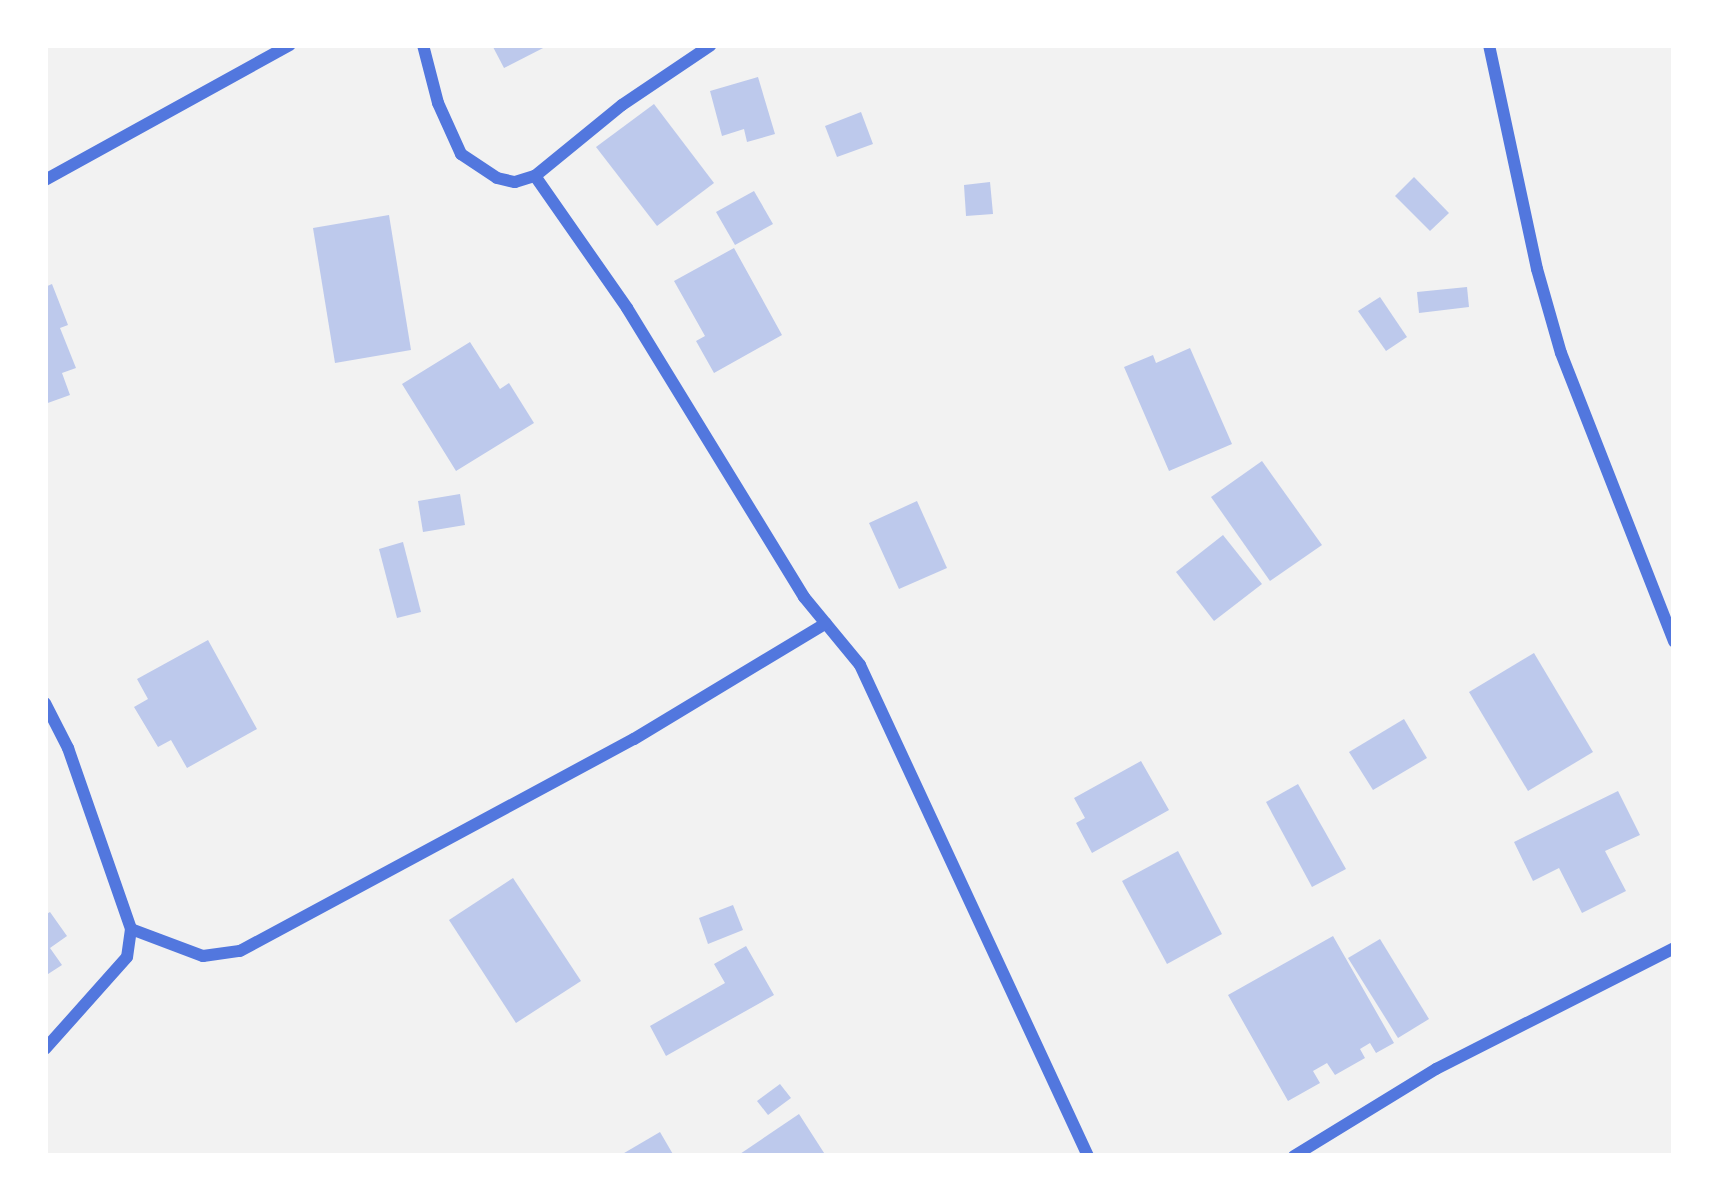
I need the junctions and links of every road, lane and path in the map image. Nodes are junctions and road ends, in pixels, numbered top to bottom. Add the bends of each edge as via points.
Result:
1 (290, 45) edge
2 (423, 45) edge
3 (711, 45) edge
4 (1490, 45) edge
5 (535, 176) junction
6 (45, 180) edge
7 (826, 623) junction
8 (1674, 643) edge
9 (45, 704) edge
10 (131, 929) junction
11 (1674, 948) edge
12 (45, 1049) edge
13 (1088, 1156) edge
14 (1294, 1156) edge

1 - 6 street
2 - 5 street via 461,154 497,178
3 - 5 street
4 - 8 street via 1561,353
5 - 7 street
7 - 10 street via 634,739 240,951 203,956
7 - 13 street via 860,665
9 - 10 street
10 - 12 street via 127,957
11 - 14 street via 1436,1070

